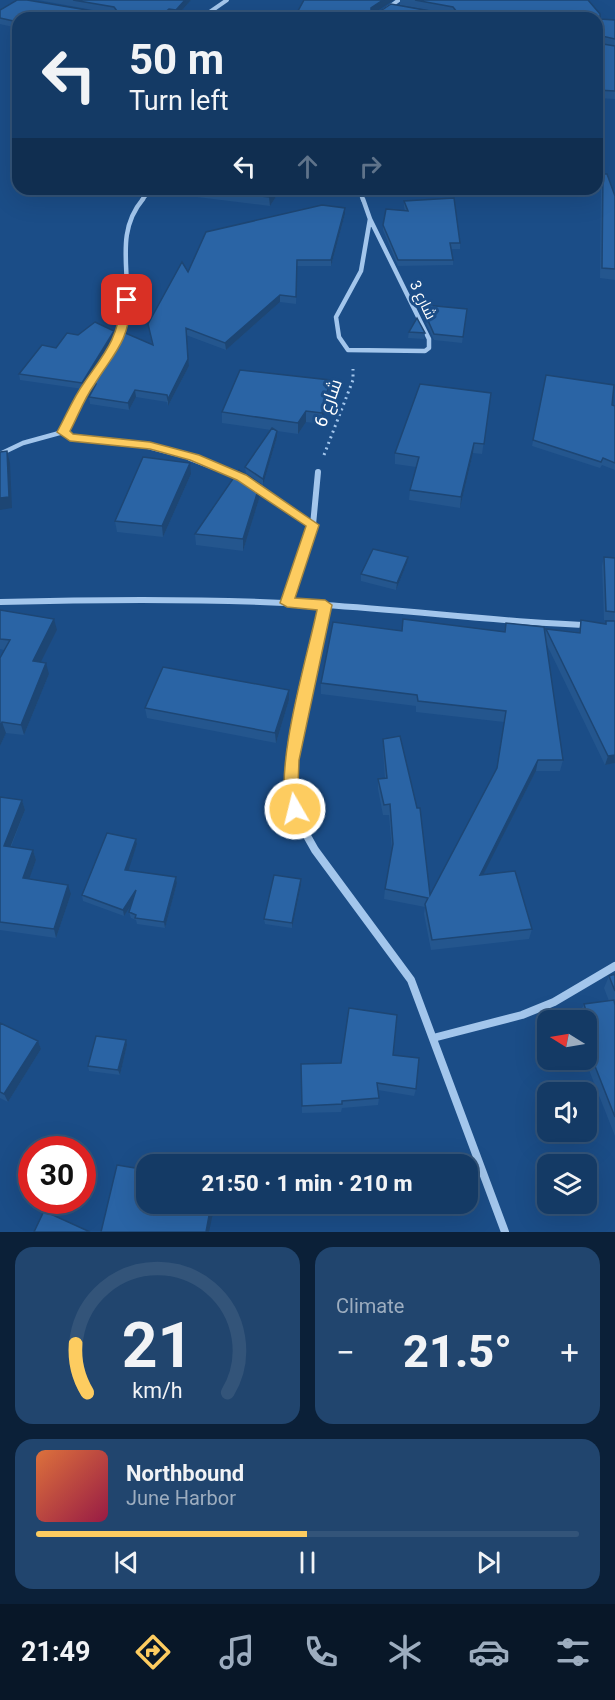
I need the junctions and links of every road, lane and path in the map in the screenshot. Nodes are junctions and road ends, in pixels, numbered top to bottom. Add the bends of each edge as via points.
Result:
1 (227, 0) edge
2 (399, 0) edge
3 (389, 7) junction
4 (400, 9) edge
5 (210, 12) edge
6 (382, 12) edge
7 (147, 195) edge
8 (361, 195) edge
9 (370, 219) junction
10 (116, 347) edge
11 (348, 350) junction
12 (109, 357) edge
13 (63, 432) junction
14 (0, 454) edge
15 (318, 472) joint
16 (312, 525) junction
17 (0, 602) edge
18 (287, 603) junction
19 (325, 605) junction
20 (594, 626) edge
21 (615, 966) edge
22 (433, 1038) junction
23 (505, 1232) edge

1 - 5 street
2 - 3 street
3 - 4 street
3 - 6 street
7 - 10 street via 130,221 123,249 127,300
8 - 9 street, شارع 3
9 - 11 street via 361,272 336,310 336,330
9 - 11 street, شارع 3 via 430,344 418,353
11 - 15 path, شارع 6 via 354,365 353,380
12 - 13 street via 88,385
13 - 14 street via 22,443
13 - 16 street via 70,437 150,446 194,458 242,477
15 - 16 street
16 - 18 street
17 - 18 street
18 - 19 street
19 - 20 street
19 - 22 street via 291,760 290,786 295,809 315,850 411,980
21 - 22 street via 554,1002 522,1015
22 - 23 street

